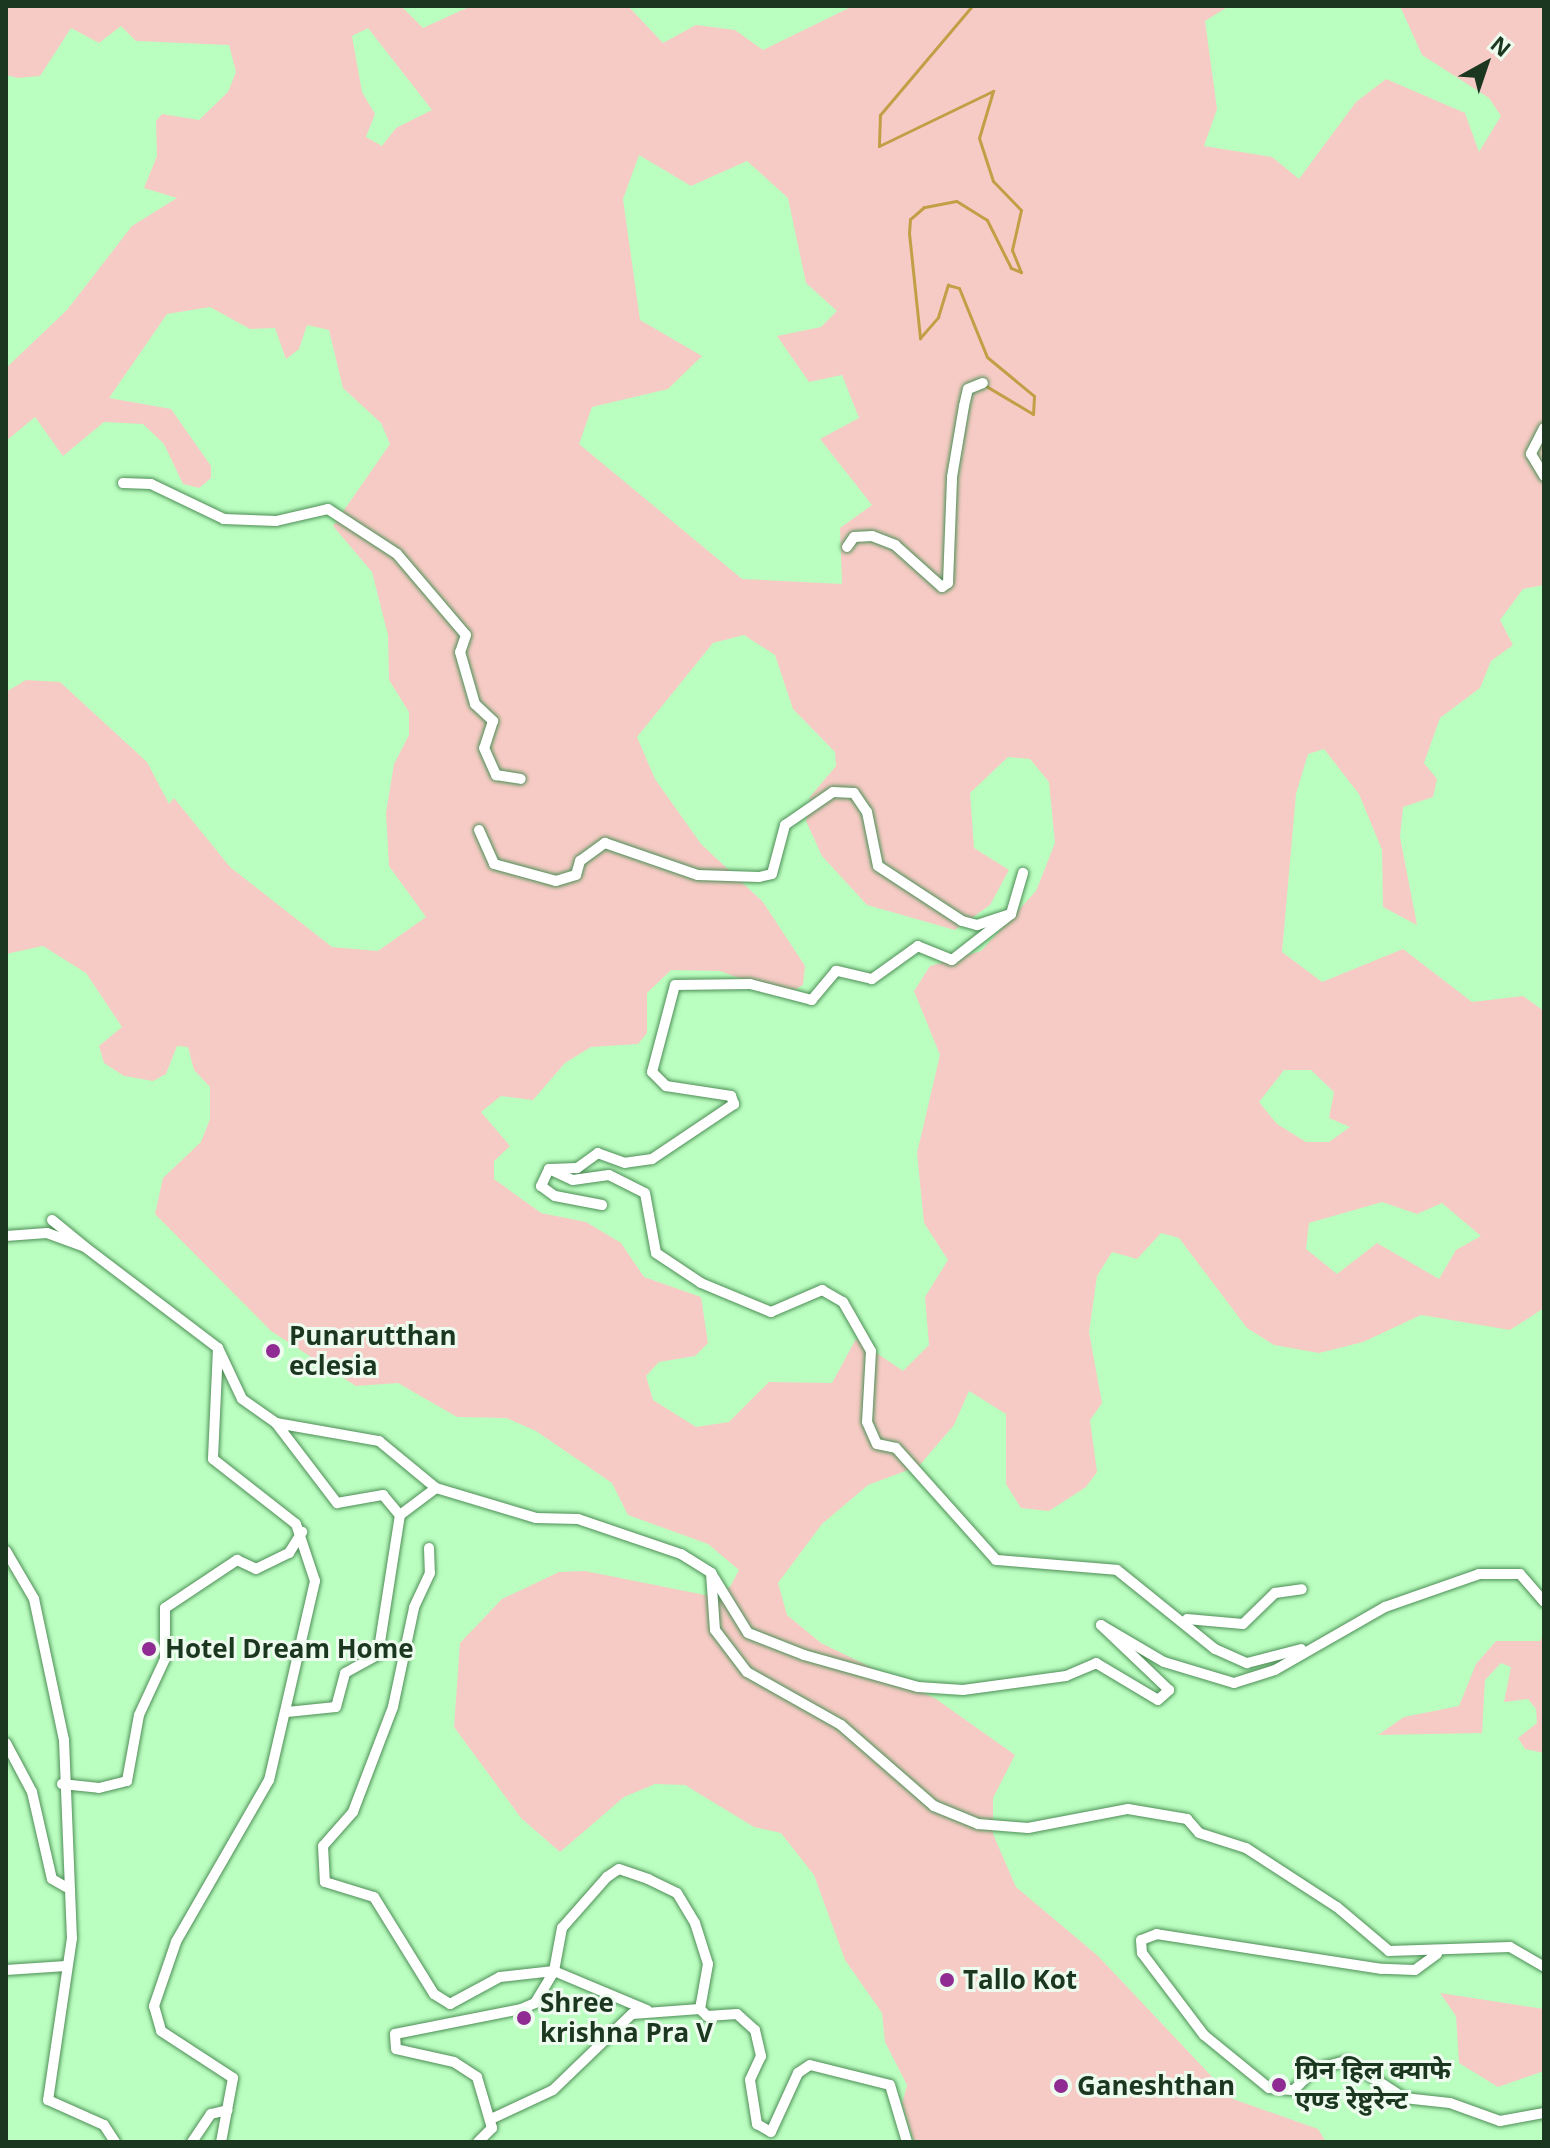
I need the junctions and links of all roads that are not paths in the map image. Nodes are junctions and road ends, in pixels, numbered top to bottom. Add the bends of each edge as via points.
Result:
1 (983, 383) dead end
2 (1544, 428) edge
3 (1544, 476) edge
4 (123, 483) dead end
5 (847, 547) dead end
6 (521, 779) dead end
7 (479, 830) dead end
8 (1023, 873) dead end
9 (1011, 914) junction
10 (549, 1169) junction
11 (602, 1205) dead end
12 (52, 1220) dead end
13 (6, 1236) edge
14 (85, 1247) junction
15 (218, 1348) junction
16 (276, 1423) junction
17 (436, 1488) junction
18 (400, 1515) junction
19 (302, 1532) junction
20 (429, 1548) dead end
21 (6, 1551) edge
22 (711, 1573) junction
23 (1302, 1589) dead end
24 (1544, 1602) edge
25 (1181, 1617) junction
26 (1301, 1649) junction
27 (287, 1712) junction
28 (6, 1743) edge
29 (62, 1784) junction
30 (66, 1887) junction
31 (1437, 1954) junction
32 (66, 1966) junction
33 (1544, 1967) edge
34 (6, 1970) edge
35 (554, 1971) junction
36 (700, 2009) junction
37 (647, 2010) junction
38 (228, 2110) junction
39 (1544, 2113) edge
40 (491, 2119) junction
41 (115, 2142) edge
42 (192, 2142) edge
43 (221, 2142) edge
44 (478, 2142) edge
45 (907, 2142) edge

1 - 5 street via 968,389 964,406 952,477 948,583 942,587 895,545 872,536 854,537
2 - 3 street via 1531,454
4 - 6 street via 151,484 224,519 276,521 328,509 397,554 466,635 460,652 475,704 493,721 484,748 496,775
7 - 9 street via 494,864 556,881 576,875 580,861 605,843 698,875 759,877 772,874 785,825 833,792 854,793 867,812 878,866 962,921 977,925
8 - 9 street
9 - 10 street via 952,960 918,946 872,979 836,971 812,1000 750,984 675,985 652,1072 666,1086 731,1096 734,1104 652,1159 625,1163 598,1153 577,1168
10 - 11 street via 541,1186 555,1196
10 - 25 street via 573,1180 609,1175 645,1193 656,1253 701,1283 771,1312 822,1290 843,1302 871,1351 867,1422 877,1444 896,1448 987,1552 1049,1570 1117,1570
12 - 14 street
13 - 14 street via 47,1233
14 - 15 street
15 - 16 street via 242,1399
15 - 19 street via 213,1459
16 - 17 street via 379,1441
16 - 18 street via 337,1503 383,1495
17 - 18 street
17 - 22 street via 536,1518 601,1526 667,1547
18 - 27 street via 378,1655 345,1673 336,1707
19 - 27 street via 315,1581
19 - 29 street via 289,1553 256,1569 237,1560 165,1608 165,1659 139,1715 127,1781 99,1788
20 - 35 street via 430,1573 414,1608 393,1707 353,1812 323,1846 320,1866 325,1882 374,1897 442,2001 450,2004 500,1977
21 - 29 street via 34,1599 64,1740
22 - 26 street via 748,1633 918,1687 1004,1688 1096,1663 1158,1700 1166,1697 1169,1690 1103,1634 1107,1623 1164,1662 1212,1682 1256,1677
22 - 31 street via 715,1630 747,1672 841,1725 934,1806 978,1824 1028,1828 1128,1809 1187,1819 1199,1833 1246,1848 1337,1907 1389,1951
23 - 25 street via 1275,1593 1243,1624
24 - 26 street via 1520,1574 1479,1574 1385,1607
25 - 26 street via 1215,1649 1247,1663
27 - 38 street via 265,1790 176,1942 154,2006 161,2031 233,2078
28 - 30 street via 32,1792 52,1879
29 - 30 street
30 - 32 street
31 - 33 street via 1510,1947
31 - 39 street via 1415,1970 1382,1969 1157,1934 1141,1940 1142,1953 1204,2035 1269,2088 1294,2090 1314,2069 1347,2061 1404,2098 1450,2103 1487,2120
32 - 34 street
32 - 41 street via 48,2100 104,2125
35 - 36 street via 562,1928 619,1869 683,1901 708,1964
35 - 37 street
35 - 40 street via 535,2003 521,2009 392,2039 396,2049 471,2071
36 - 37 street via 693,2004 658,2016
36 - 45 street via 707,2016 737,2014 755,2030 761,2056 750,2080 757,2124 771,2132 798,2073 810,2065 890,2085
37 - 40 street via 616,2025 553,2090
38 - 42 street via 211,2114
38 - 43 street
40 - 44 street via 492,2128

